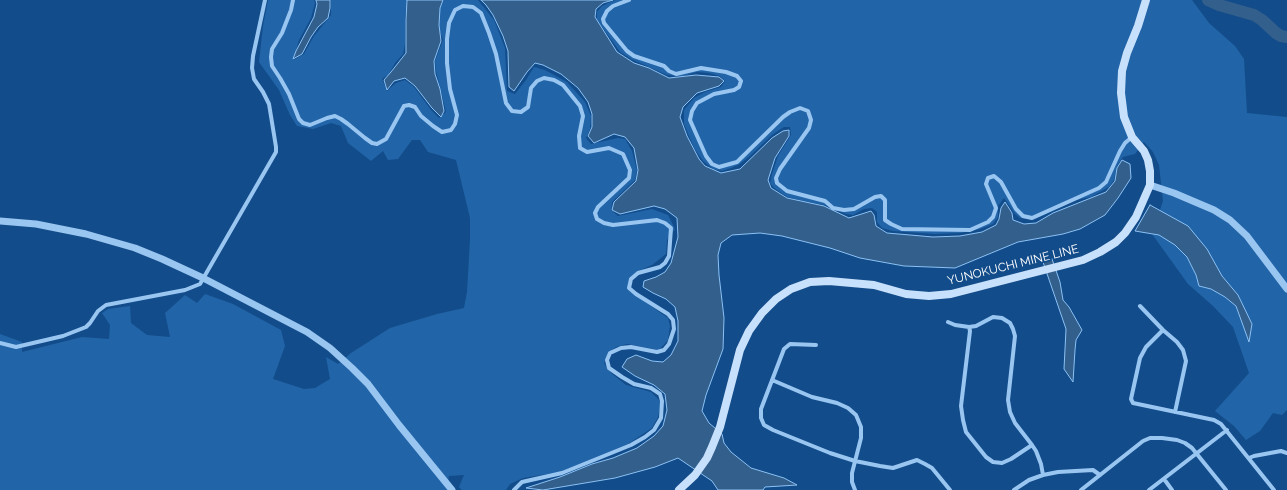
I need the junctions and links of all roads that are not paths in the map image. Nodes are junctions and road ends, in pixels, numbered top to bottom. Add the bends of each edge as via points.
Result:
1 (265, 0) edge
2 (294, 0) edge
3 (629, 0) edge
4 (1146, 0) edge
5 (1132, 137) junction
6 (1150, 185) junction
7 (0, 221) edge
8 (203, 278) junction
9 (1287, 289) edge
10 (1140, 306) dead end
11 (948, 322) dead end
12 (969, 327) junction
13 (1163, 330) junction
14 (0, 343) edge
15 (816, 345) dead end
16 (772, 380) junction
17 (1175, 412) junction
18 (1226, 430) junction
19 (1032, 444) junction
20 (1197, 453) junction
21 (1287, 453) edge
22 (1249, 458) junction
23 (854, 461) junction
24 (1043, 475) junction
25 (1100, 475) junction
26 (1164, 479) junction
27 (681, 489) edge
28 (452, 490) edge
29 (514, 490) edge
30 (855, 490) edge
31 (950, 490) edge
32 (1014, 490) edge
33 (1081, 490) edge
34 (1150, 490) edge
35 (1172, 490) edge
36 (1226, 490) edge
37 (1274, 490) edge

1 - 8 street via 252,68 254,79 269,104 276,152
2 - 29 street via 282,33 272,49 271,57 272,66 303,123 310,125 335,116 377,144 386,139 404,106 409,105 415,107 421,116 442,132 451,130 456,115 447,64 449,23 455,10 463,6 473,7 481,13 489,33 506,103 512,111 521,112 528,107 532,88 537,80 554,80 563,86 580,106 583,116 579,136 580,148 587,152 609,148 624,154 630,170 628,178 598,207 594,213 597,219 613,225 657,220 671,228 669,256 665,263 660,267 638,273 631,279 629,288 673,320 674,329 669,344 664,350 657,352 631,347 621,348 610,353 607,360 609,368 622,377 660,394 661,418 654,430 631,445 562,473 522,482
3 - 5 street via 613,6 603,19 604,24 627,51 634,56 664,66 676,74 701,68 726,72 737,76 741,81 739,87 734,90 714,94 697,102 692,111 690,120 712,164 719,167 737,162 783,117 800,108 808,111 812,120 780,168 776,178 778,183 787,191 825,201 833,208 844,210 854,209 881,196 885,200 885,220 902,229 970,230 988,222 996,208 986,184 988,178 994,176 1001,182 1016,209 1023,216 1032,218 1099,188 1106,182 1120,151
4 - 5 main road, YUNOKUCHI MINE LINE via 1122,71 1124,117
5 - 6 main road, YUNOKUCHI MINE LINE via 1148,160
6 - 9 street via 1214,210 1230,220 1247,236
6 - 27 main road, YUNOKUCHI MINE LINE via 1136,217 1125,233 1116,242 1083,260 951,294 906,294 874,285 829,281 810,282 791,289 776,299 748,331 740,350 720,427 707,458
7 - 8 street via 36,224 86,234 135,248
8 - 14 street via 200,284 185,290 106,305 86,327 63,336 16,347
8 - 28 street via 307,332 330,348 368,384
10 - 13 street
11 - 12 street
12 - 19 street via 993,317 1002,318 1010,323 1014,336 1008,400 1010,412 1015,423
12 - 19 street via 961,406 966,432 993,462 1002,463 1011,459
13 - 17 street via 1183,350 1186,361
13 - 17 street via 1146,347 1140,358 1131,399 1133,403
15 - 16 street via 790,344 784,349
16 - 23 street via 812,397 837,403 856,415 861,427 861,438
16 - 23 street via 761,409 764,425 816,448
17 - 18 street via 1214,420
18 - 20 street
18 - 22 street
19 - 24 street
20 - 25 street via 1177,440 1150,438
20 - 26 street
20 - 36 street
21 - 22 street via 1281,451
22 - 37 street
23 - 30 street via 852,482
23 - 31 street via 894,468 917,460 932,468
24 - 25 street via 1093,470
24 - 32 street
25 - 33 street
26 - 34 street
26 - 35 street

